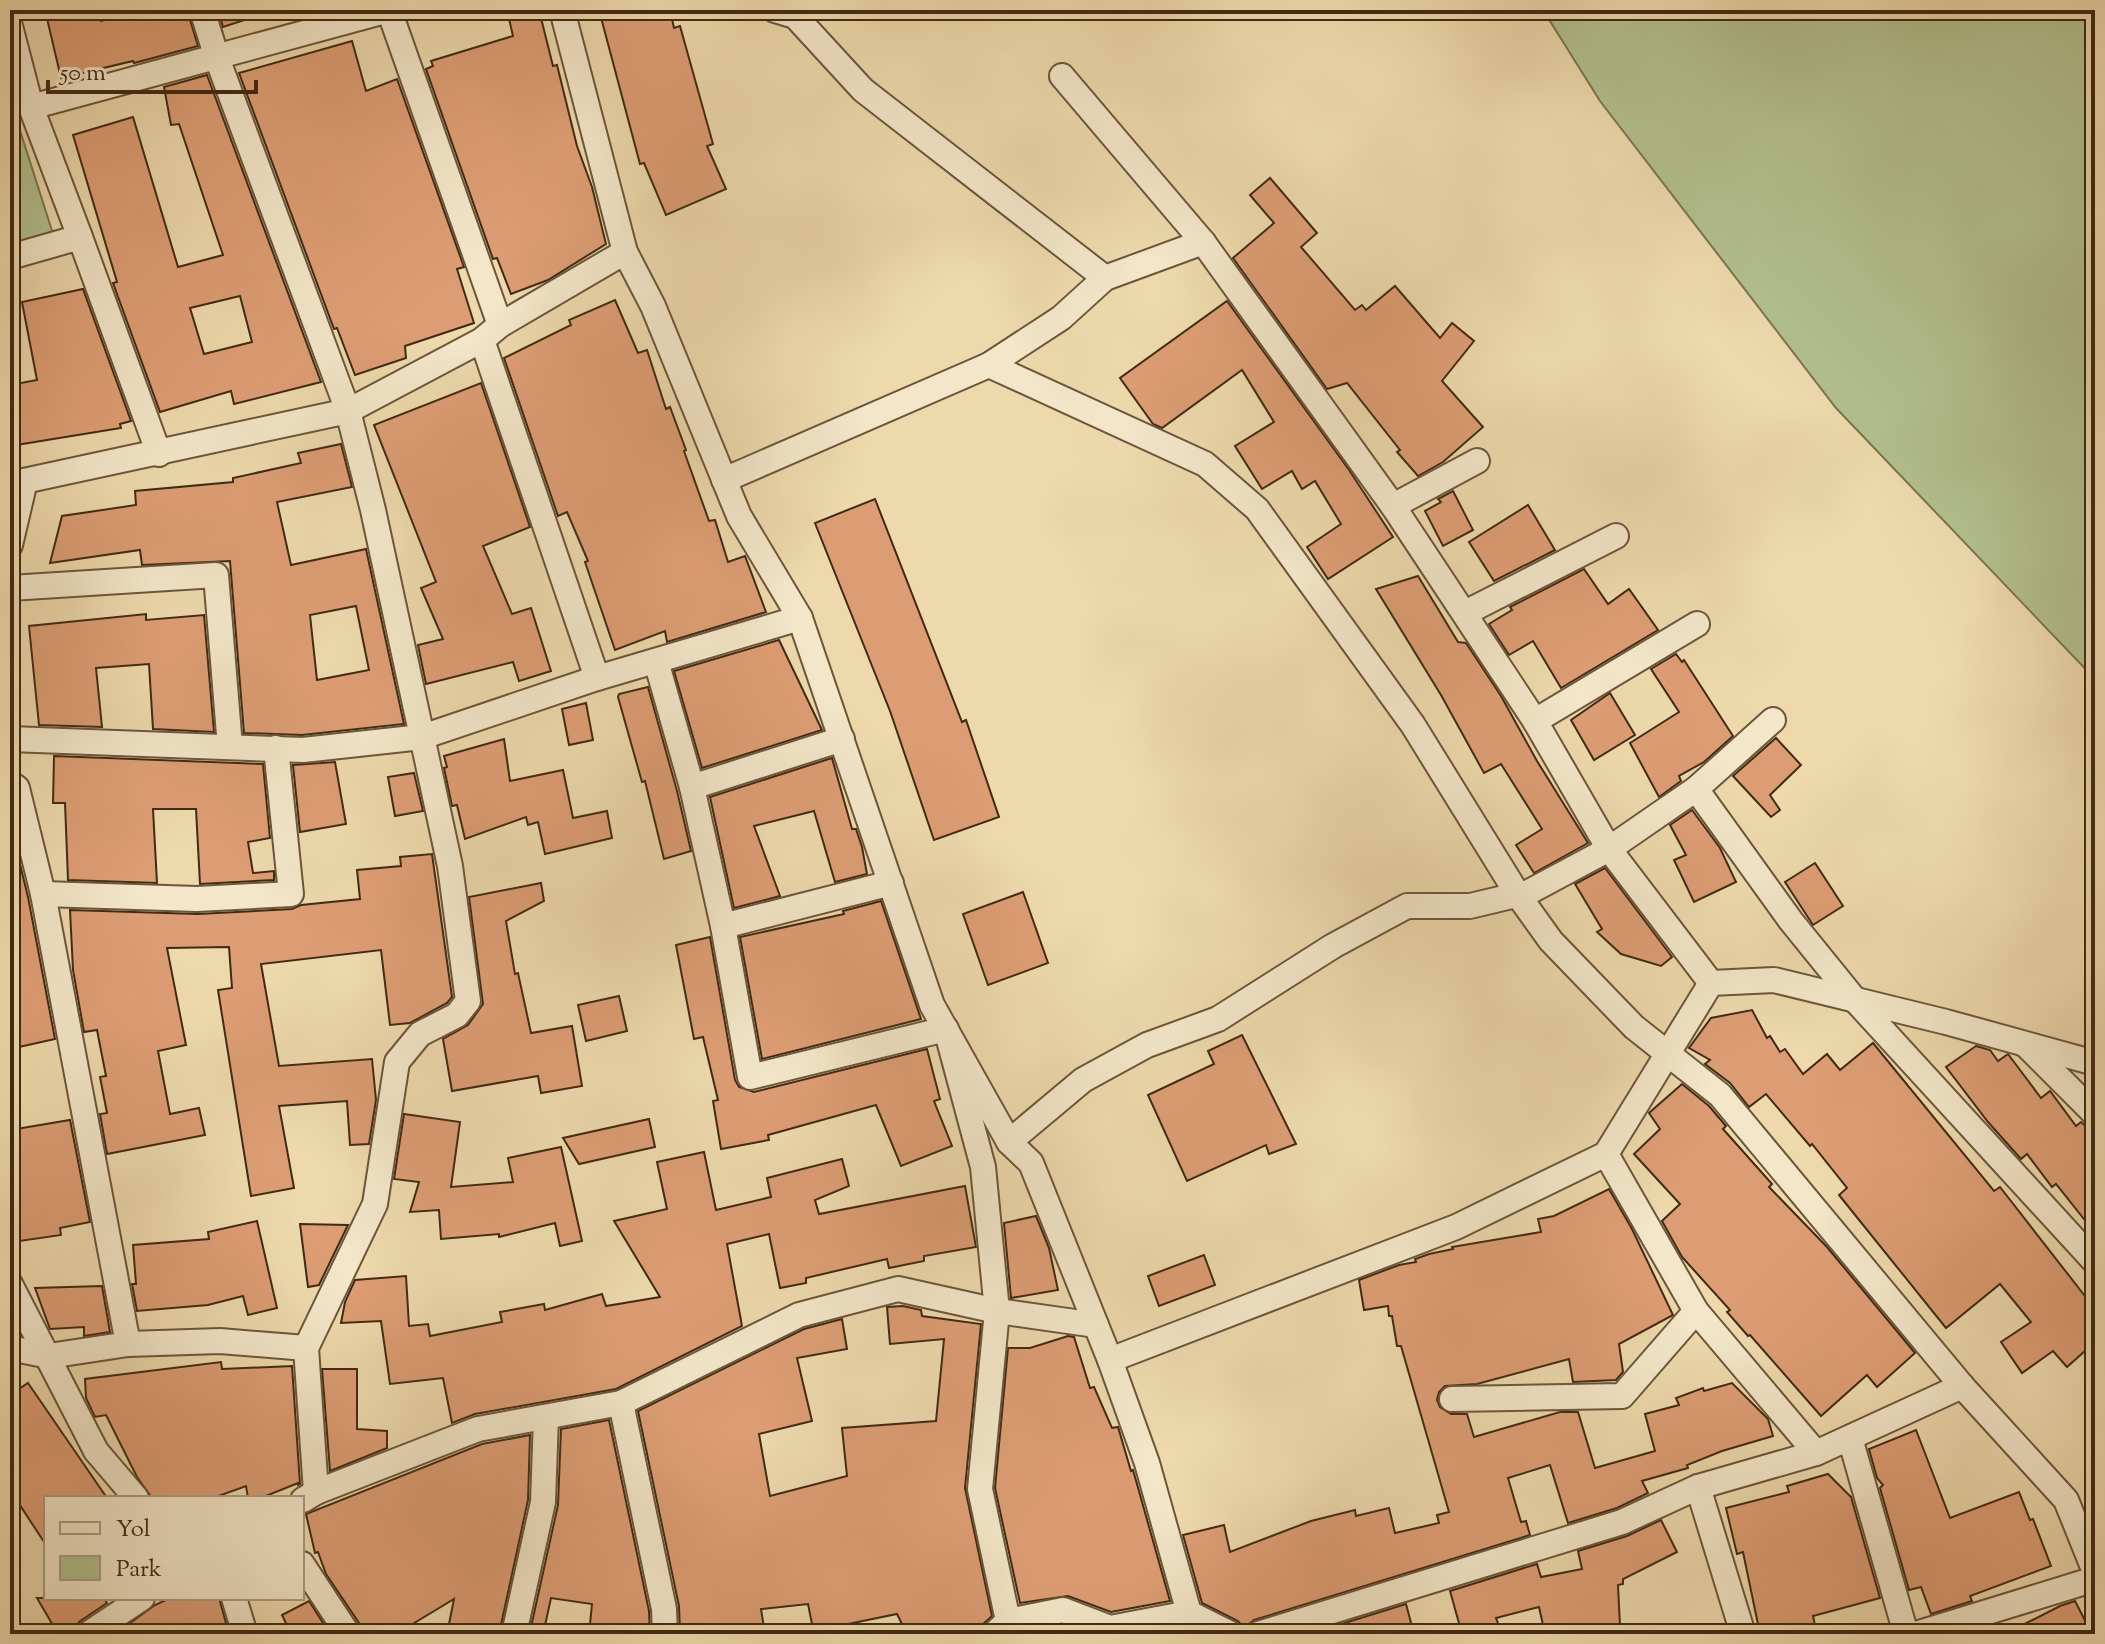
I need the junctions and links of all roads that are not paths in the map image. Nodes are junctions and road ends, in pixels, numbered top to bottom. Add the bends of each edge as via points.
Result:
1 (202, 10) edge
2 (389, 10) edge
3 (562, 10) edge
4 (775, 10) edge
5 (10, 26) edge
6 (217, 58) junction
7 (1062, 76) dead end
8 (31, 107) junction
9 (80, 237) junction
10 (1203, 242) junction
11 (625, 252) junction
12 (10, 257) edge
13 (1105, 278) junction
14 (491, 332) junction
15 (989, 365) junction
16 (348, 411) junction
17 (159, 454) junction
18 (1477, 461) dead end
19 (724, 480) junction
20 (18, 482) edge
21 (1393, 506) junction
22 (1616, 536) dead end
23 (10, 545) edge
24 (10, 588) edge
25 (1465, 613) junction
26 (800, 618) junction
27 (1697, 624) dead end
28 (656, 661) junction
29 (597, 678) junction
30 (1773, 720) dead end
31 (1535, 721) junction
32 (422, 737) junction
33 (10, 739) edge
34 (842, 739) junction
35 (230, 747) junction
36 (276, 748) junction
37 (10, 783) edge
38 (692, 787) junction
39 (1696, 789) junction
40 (1609, 849) junction
41 (891, 883) junction
42 (43, 894) junction
43 (1518, 895) junction
44 (723, 926) junction
45 (1711, 983) junction
46 (1855, 1000) junction
47 (946, 1029) junction
48 (2025, 1044) junction
49 (1668, 1052) junction
50 (2095, 1063) edge
51 (2095, 1114) edge
52 (1009, 1142) junction
53 (1606, 1154) junction
54 (2095, 1262) edge
55 (10, 1284) edge
56 (997, 1311) junction
57 (1696, 1311) junction
58 (1096, 1325) junction
59 (128, 1344) junction
60 (10, 1348) edge
61 (306, 1348) junction
62 (49, 1356) junction
63 (1110, 1360) junction
64 (1962, 1386) junction
65 (1452, 1399) dead end
66 (621, 1403) junction
67 (546, 1417) junction
68 (1850, 1438) junction
69 (1816, 1453) junction
70 (1698, 1487) junction
71 (134, 1496) edge
72 (309, 1497) edge
73 (304, 1567) edge
74 (2095, 1572) edge
75 (2095, 1579) edge
76 (139, 1600) edge
77 (235, 1600) edge
78 (1189, 1613) junction
79 (1001, 1628) edge
80 (88, 1634) edge
81 (245, 1634) edge
82 (348, 1634) edge
83 (514, 1634) edge
84 (665, 1634) edge
85 (1231, 1634) edge
86 (1258, 1634) edge
87 (1743, 1634) edge
88 (1906, 1634) edge
89 (1916, 1634) edge

1 - 6 street
2 - 6 street
2 - 14 street
3 - 11 street
4 - 13 street via 795,16 863,90
5 - 8 street
6 - 8 street
6 - 16 street
7 - 10 street
8 - 9 street
9 - 12 street
9 - 17 street
10 - 13 street
10 - 21 street
11 - 14 street
11 - 19 street via 653,306
13 - 15 street via 1061,318
14 - 16 street
14 - 29 street
15 - 19 street
15 - 43 street via 1205,464 1257,509 1413,725
16 - 17 street
16 - 32 street
17 - 20 street
18 - 21 street
19 - 26 street via 739,516
20 - 23 street
21 - 25 street
22 - 25 street
24 - 35 street via 216,575
25 - 31 street
26 - 28 street
26 - 34 street
27 - 31 street
28 - 29 street
28 - 38 street
29 - 32 street
30 - 39 street
31 - 40 street
32 - 36 street via 303,750
32 - 61 street via 450,866 468,1001 457,1015 420,1034 397,1062 375,1204
33 - 35 street
34 - 38 street
34 - 41 street
35 - 36 street
36 - 42 street via 291,894 197,899
37 - 42 street via 17,788
38 - 44 street
39 - 40 street
39 - 46 street
40 - 43 street
40 - 45 street
41 - 44 street
41 - 47 street via 932,1005
42 - 59 street
43 - 49 street via 1551,941 1634,1027
43 - 52 street via 1470,906 1407,906 1218,1019 1147,1045 1083,1080
44 - 47 street via 750,1077
45 - 46 street via 1774,980
45 - 49 street
46 - 48 street
46 - 54 street
47 - 52 street
47 - 56 street via 983,1167
48 - 50 street
48 - 51 street
49 - 53 street
49 - 64 street via 1720,1095
52 - 58 street via 1031,1163
53 - 57 street
53 - 63 street via 1456,1227
55 - 62 street
56 - 58 street
56 - 66 street via 898,1289 799,1315
56 - 79 street via 980,1489
57 - 65 street via 1622,1396
57 - 69 street
58 - 63 street
59 - 61 street via 220,1341
59 - 62 street
60 - 62 street
61 - 72 street
62 - 71 street via 96,1451
63 - 78 street via 1147,1463
64 - 68 street
64 - 74 street via 2066,1500
66 - 67 street
66 - 84 street
67 - 72 street via 478,1429
67 - 83 street via 543,1502
68 - 69 street
68 - 88 street
69 - 70 street
70 - 86 street via 1622,1522
70 - 87 street
73 - 82 street
75 - 89 street
76 - 80 street
77 - 81 street
78 - 79 street via 1110,1628 1063,1610
78 - 85 street

